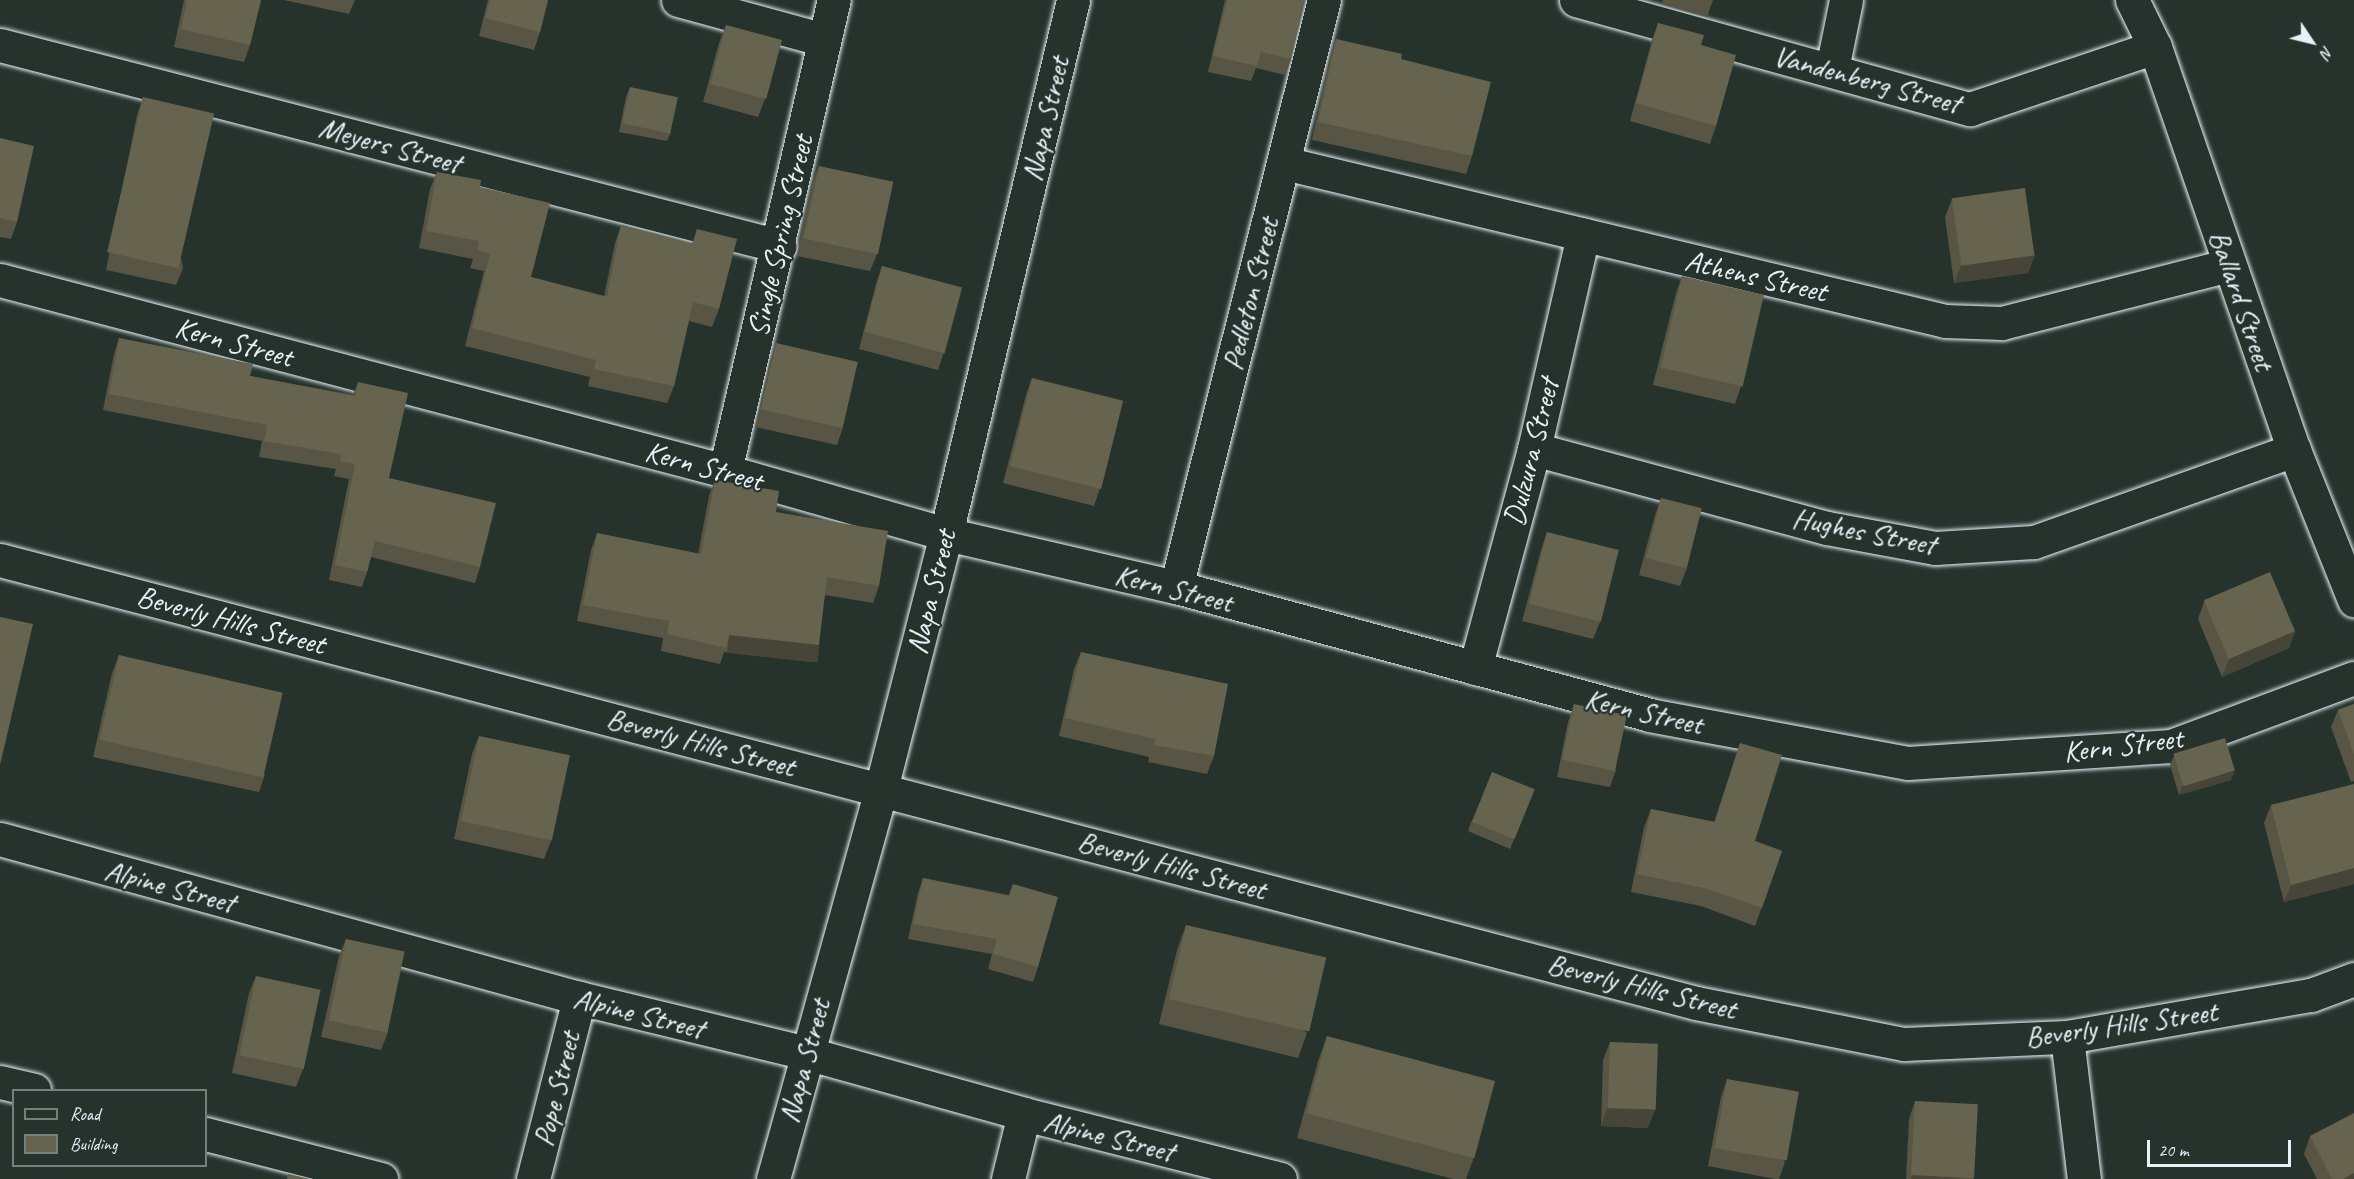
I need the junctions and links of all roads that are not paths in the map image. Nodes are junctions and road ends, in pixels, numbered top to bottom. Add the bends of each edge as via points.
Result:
1 (678, 0) edge
2 (834, 0) edge
3 (1073, 0) edge
4 (1324, 0) edge
5 (1576, 0) edge
6 (1845, 0) edge
7 (2132, 0) edge
8 (824, 40) junction
9 (0, 45) edge
10 (2155, 47) junction
11 (1832, 69) junction
12 (1284, 163) junction
13 (1583, 235) junction
14 (779, 246) junction
15 (2229, 265) junction
16 (0, 280) edge
17 (1534, 449) junction
18 (2294, 450) junction
19 (725, 471) junction
20 (946, 534) junction
21 (0, 561) edge
22 (1176, 587) junction
23 (2354, 600) edge
24 (1474, 668) junction
25 (2354, 678) edge
26 (881, 789) junction
27 (0, 839) edge
28 (2354, 979) edge
29 (579, 998) junction
30 (2067, 1037) junction
31 (806, 1053) junction
32 (0, 1082) edge
33 (30, 1089) edge
34 (1024, 1114) junction
35 (207, 1134) edge
36 (1239, 1174) edge
37 (381, 1179) edge
38 (532, 1179) edge
39 (772, 1179) edge
40 (1008, 1179) edge
41 (1280, 1179) edge
42 (2084, 1179) edge

1 - 8 street
2 - 8 street, Single Spring Street
3 - 20 street, Napa Street
4 - 12 street, Pedleton Street
5 - 11 street, Vandenberg Street
6 - 11 street
7 - 10 street, Ballard Street
8 - 14 street, Single Spring Street
9 - 14 street, Meyers Street
10 - 11 street, Vandenberg Street via 1970,109
10 - 15 street, Ballard Street
12 - 13 street, Athens Street
12 - 22 street, Pedleton Street
13 - 15 street, Athens Street via 1945,321 2002,323
13 - 17 street, Dulzura Street
14 - 19 street, Single Spring Street
15 - 18 street, Ballard Street
16 - 19 street, Kern Street
17 - 18 street, Hughes Street via 1827,528 1935,548 2034,542
17 - 24 street, Dulzura Street
18 - 23 street, Ballard Street
19 - 20 street, Kern Street
20 - 22 street, Kern Street
20 - 26 street, Napa Street
21 - 26 street, Beverly Hills Street
22 - 24 street, Kern Street
24 - 25 street, Kern Street via 1649,715 1908,763 2171,746
26 - 30 street, Beverly Hills Street via 1696,1004 1904,1044
26 - 31 street, Napa Street
27 - 29 street, Alpine Street
28 - 30 street, Beverly Hills Street via 2311,994
29 - 31 street, Alpine Street
29 - 38 street, Pope Street
30 - 42 street
31 - 34 street, Alpine Street
31 - 39 street, Napa Street
32 - 33 street
34 - 36 street, Alpine Street
34 - 40 street
35 - 37 street
36 - 41 street, Alpine Street

